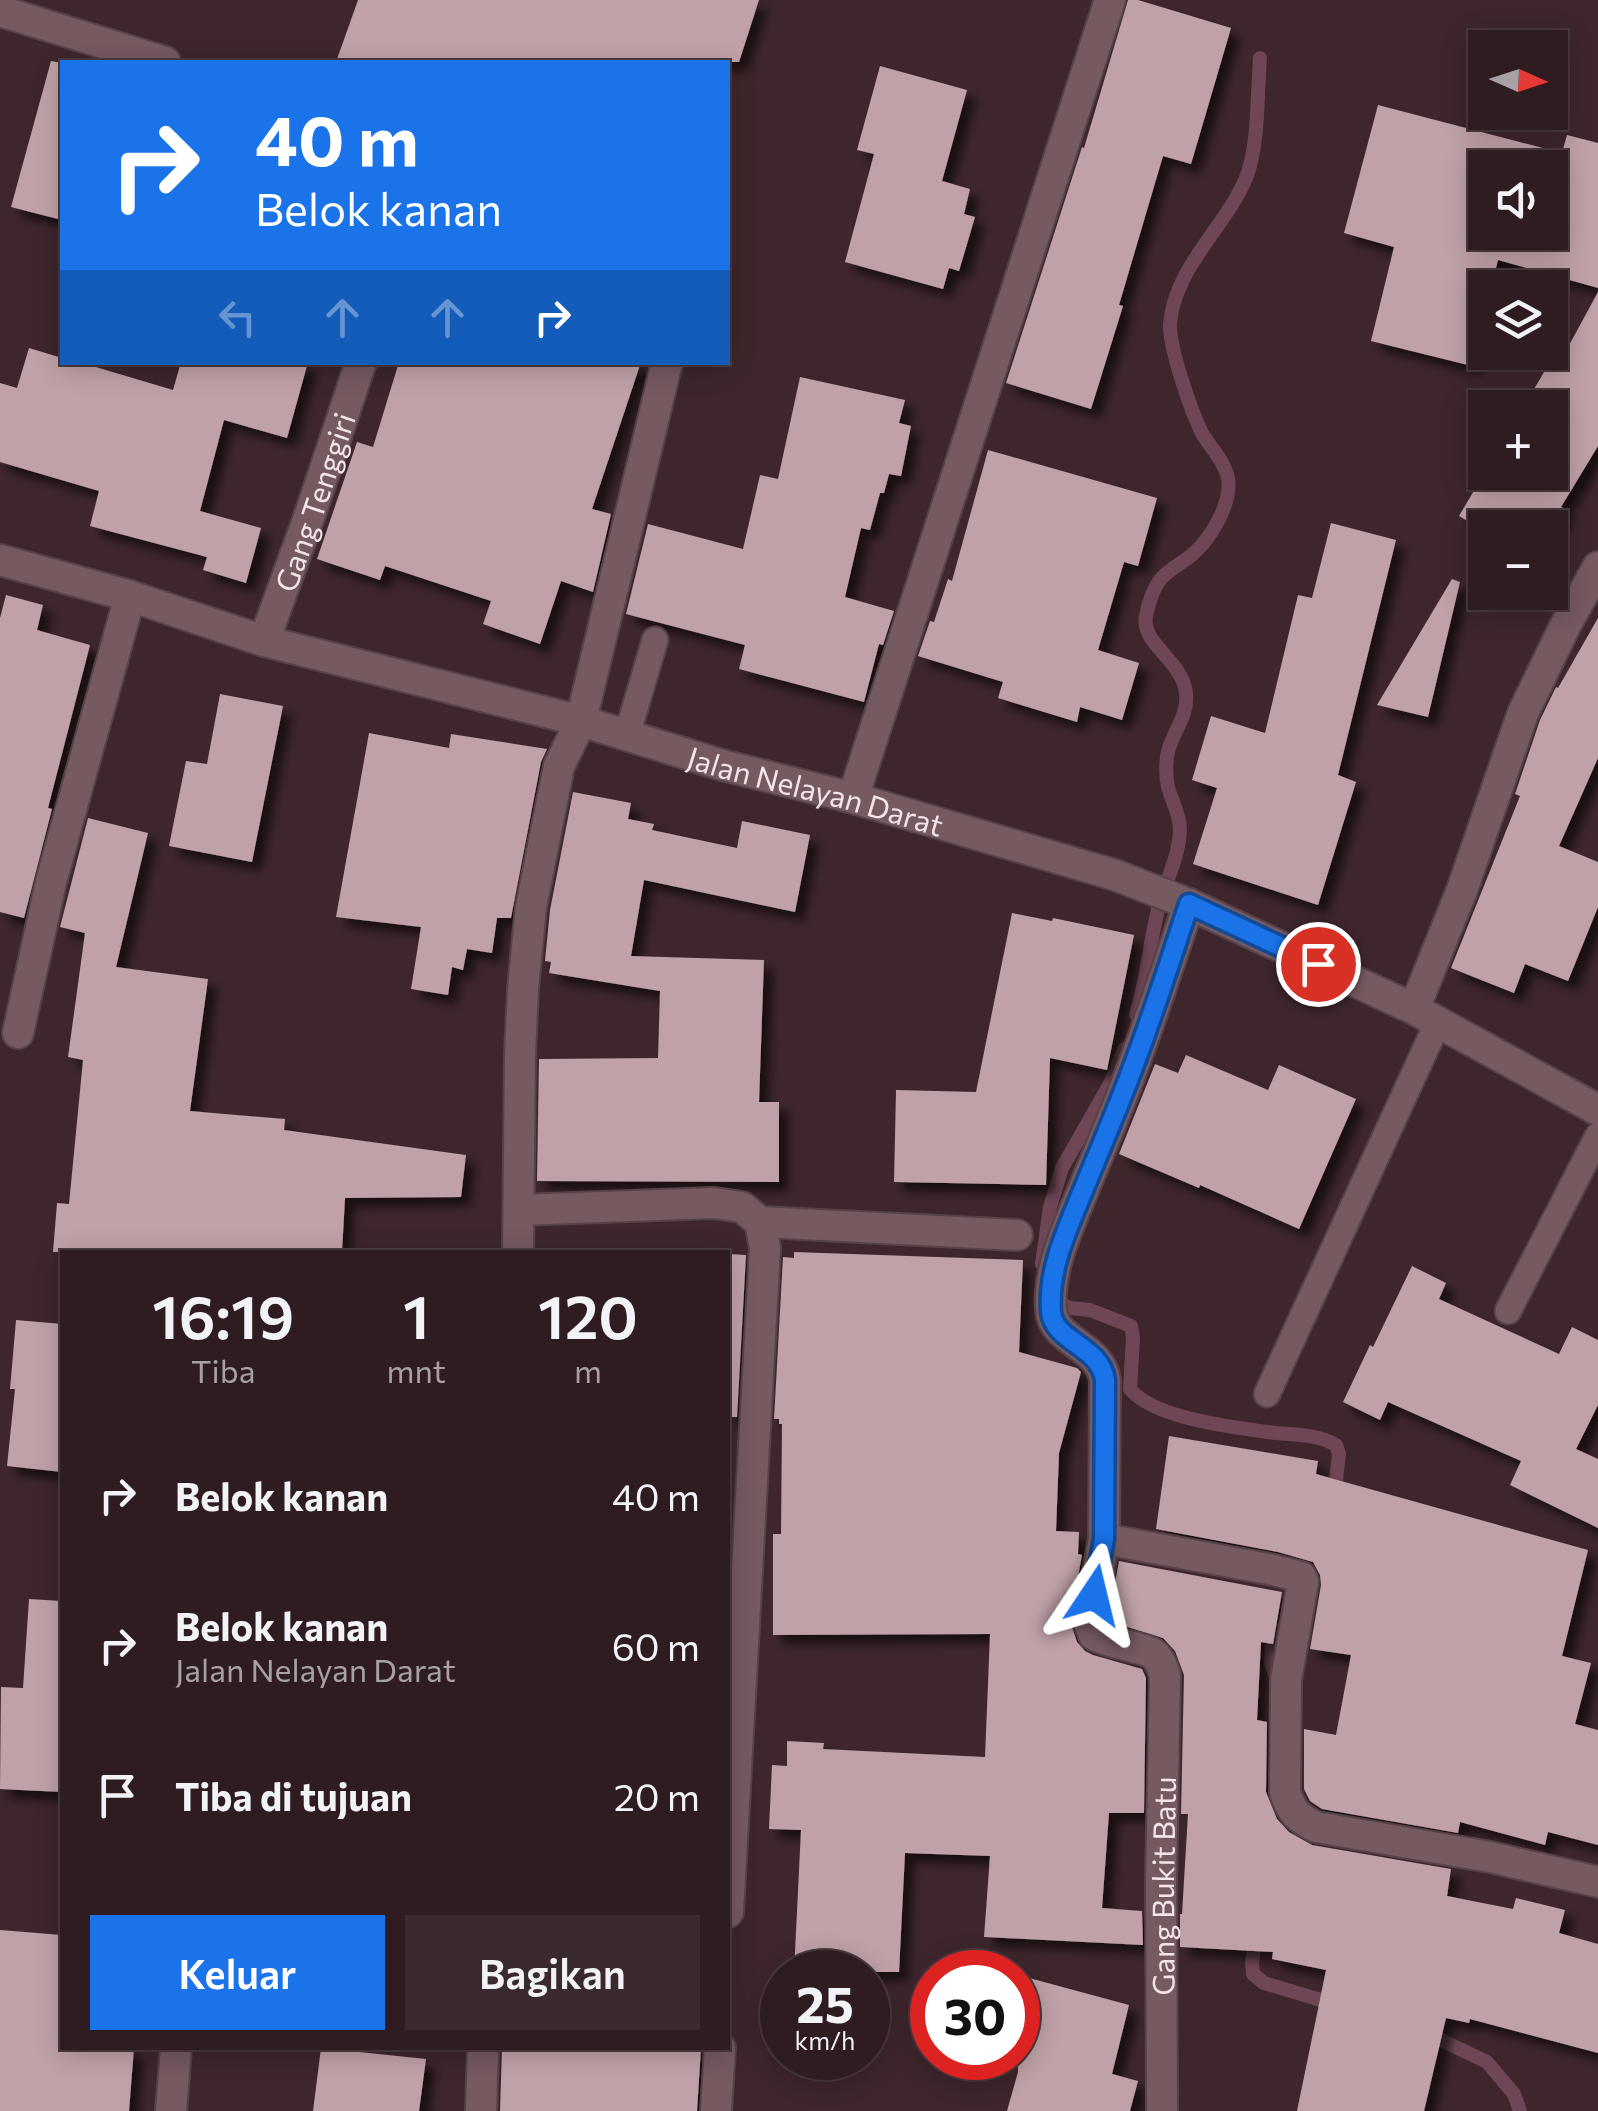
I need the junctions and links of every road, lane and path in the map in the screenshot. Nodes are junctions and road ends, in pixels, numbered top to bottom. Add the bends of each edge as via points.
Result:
1 (1110, 0) edge
2 (0, 11) edge
3 (159, 60) edge
4 (361, 365) edge
5 (666, 365) edge
6 (0, 560) edge
7 (1598, 567) edge
8 (130, 596) junction
9 (655, 640) dead end
10 (264, 642) junction
11 (582, 721) junction
12 (627, 735) junction
13 (853, 798) junction
14 (1183, 902) junction
15 (1426, 1016) junction
16 (18, 1034) dead end
17 (1598, 1110) edge
18 (1598, 1136) edge
19 (519, 1210) junction
20 (760, 1222) junction
21 (1017, 1236) dead end
22 (518, 1250) edge
23 (1508, 1311) dead end
24 (1267, 1394) dead end
25 (1104, 1539) junction
26 (730, 1877) edge
27 (1598, 1882) edge
28 (176, 2050) edge
29 (482, 2050) edge
30 (720, 2050) edge
31 (171, 2111) edge
32 (481, 2111) edge
33 (716, 2111) edge
34 (1162, 2111) edge

1 - 13 street
2 - 3 street
4 - 10 street, Gang Tenggiri
5 - 11 street
6 - 8 street, Jalan Nelayan Darat
7 - 15 street via 1523,713
8 - 10 street, Jalan Nelayan Darat
8 - 16 street via 51,882
9 - 12 lane
10 - 11 street, Jalan Nelayan Darat
11 - 12 street, Jalan Nelayan Darat
11 - 19 street via 559,766 531,907 520,1054
12 - 13 street, Jalan Nelayan Darat
13 - 14 street, Jalan Nelayan Darat via 1114,875
14 - 15 street, Jalan Nelayan Darat
14 - 25 street via 1130,1072 1058,1252 1051,1304 1055,1326 1103,1368
15 - 17 street, Jalan Nelayan Darat
15 - 24 lane
18 - 23 lane
19 - 20 street via 714,1202 742,1207
19 - 22 street
20 - 21 street
20 - 26 street via 766,1248
25 - 27 street via 1301,1577 1286,1680 1285,1792 1298,1818 1316,1827
25 - 34 street, Gang Bukit Batu via 1089,1623 1094,1635 1153,1654 1164,1675
28 - 31 street
29 - 32 street
30 - 33 street

